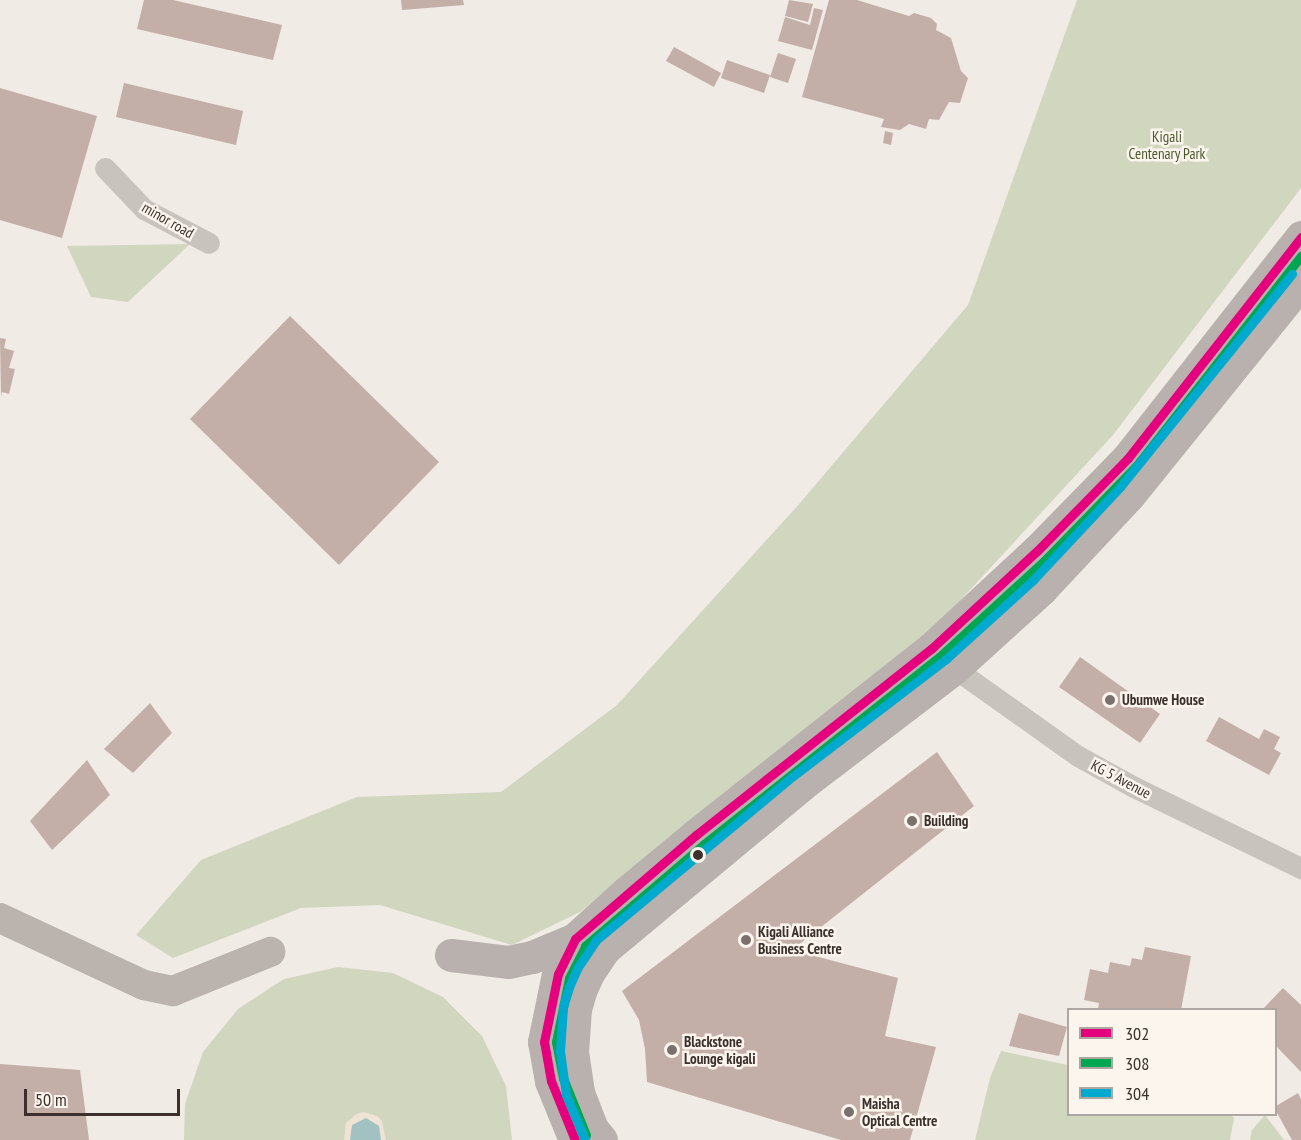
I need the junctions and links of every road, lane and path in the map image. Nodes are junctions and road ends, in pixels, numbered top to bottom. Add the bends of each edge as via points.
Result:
1 (105, 168) dead end
2 (1301, 237) edge
3 (209, 243) dead end
4 (1301, 282) edge
5 (954, 668) junction
6 (1301, 868) edge
7 (0, 918) edge
8 (575, 939) junction
9 (270, 952) dead end
10 (451, 955) dead end
11 (589, 1136) edge

1 - 3 street, minor road via 144,209
2 - 8 main road via 1128,458 1018,569 931,649 696,835
4 - 5 main road via 1129,495 1041,589
5 - 6 street, KG 5 Avenue via 1078,756
5 - 11 main road via 801,785 605,948 580,991 572,1052
7 - 9 main road via 144,985 172,991
8 - 10 main road via 532,957 508,962
8 - 11 main road via 558,974 544,1042 551,1081

